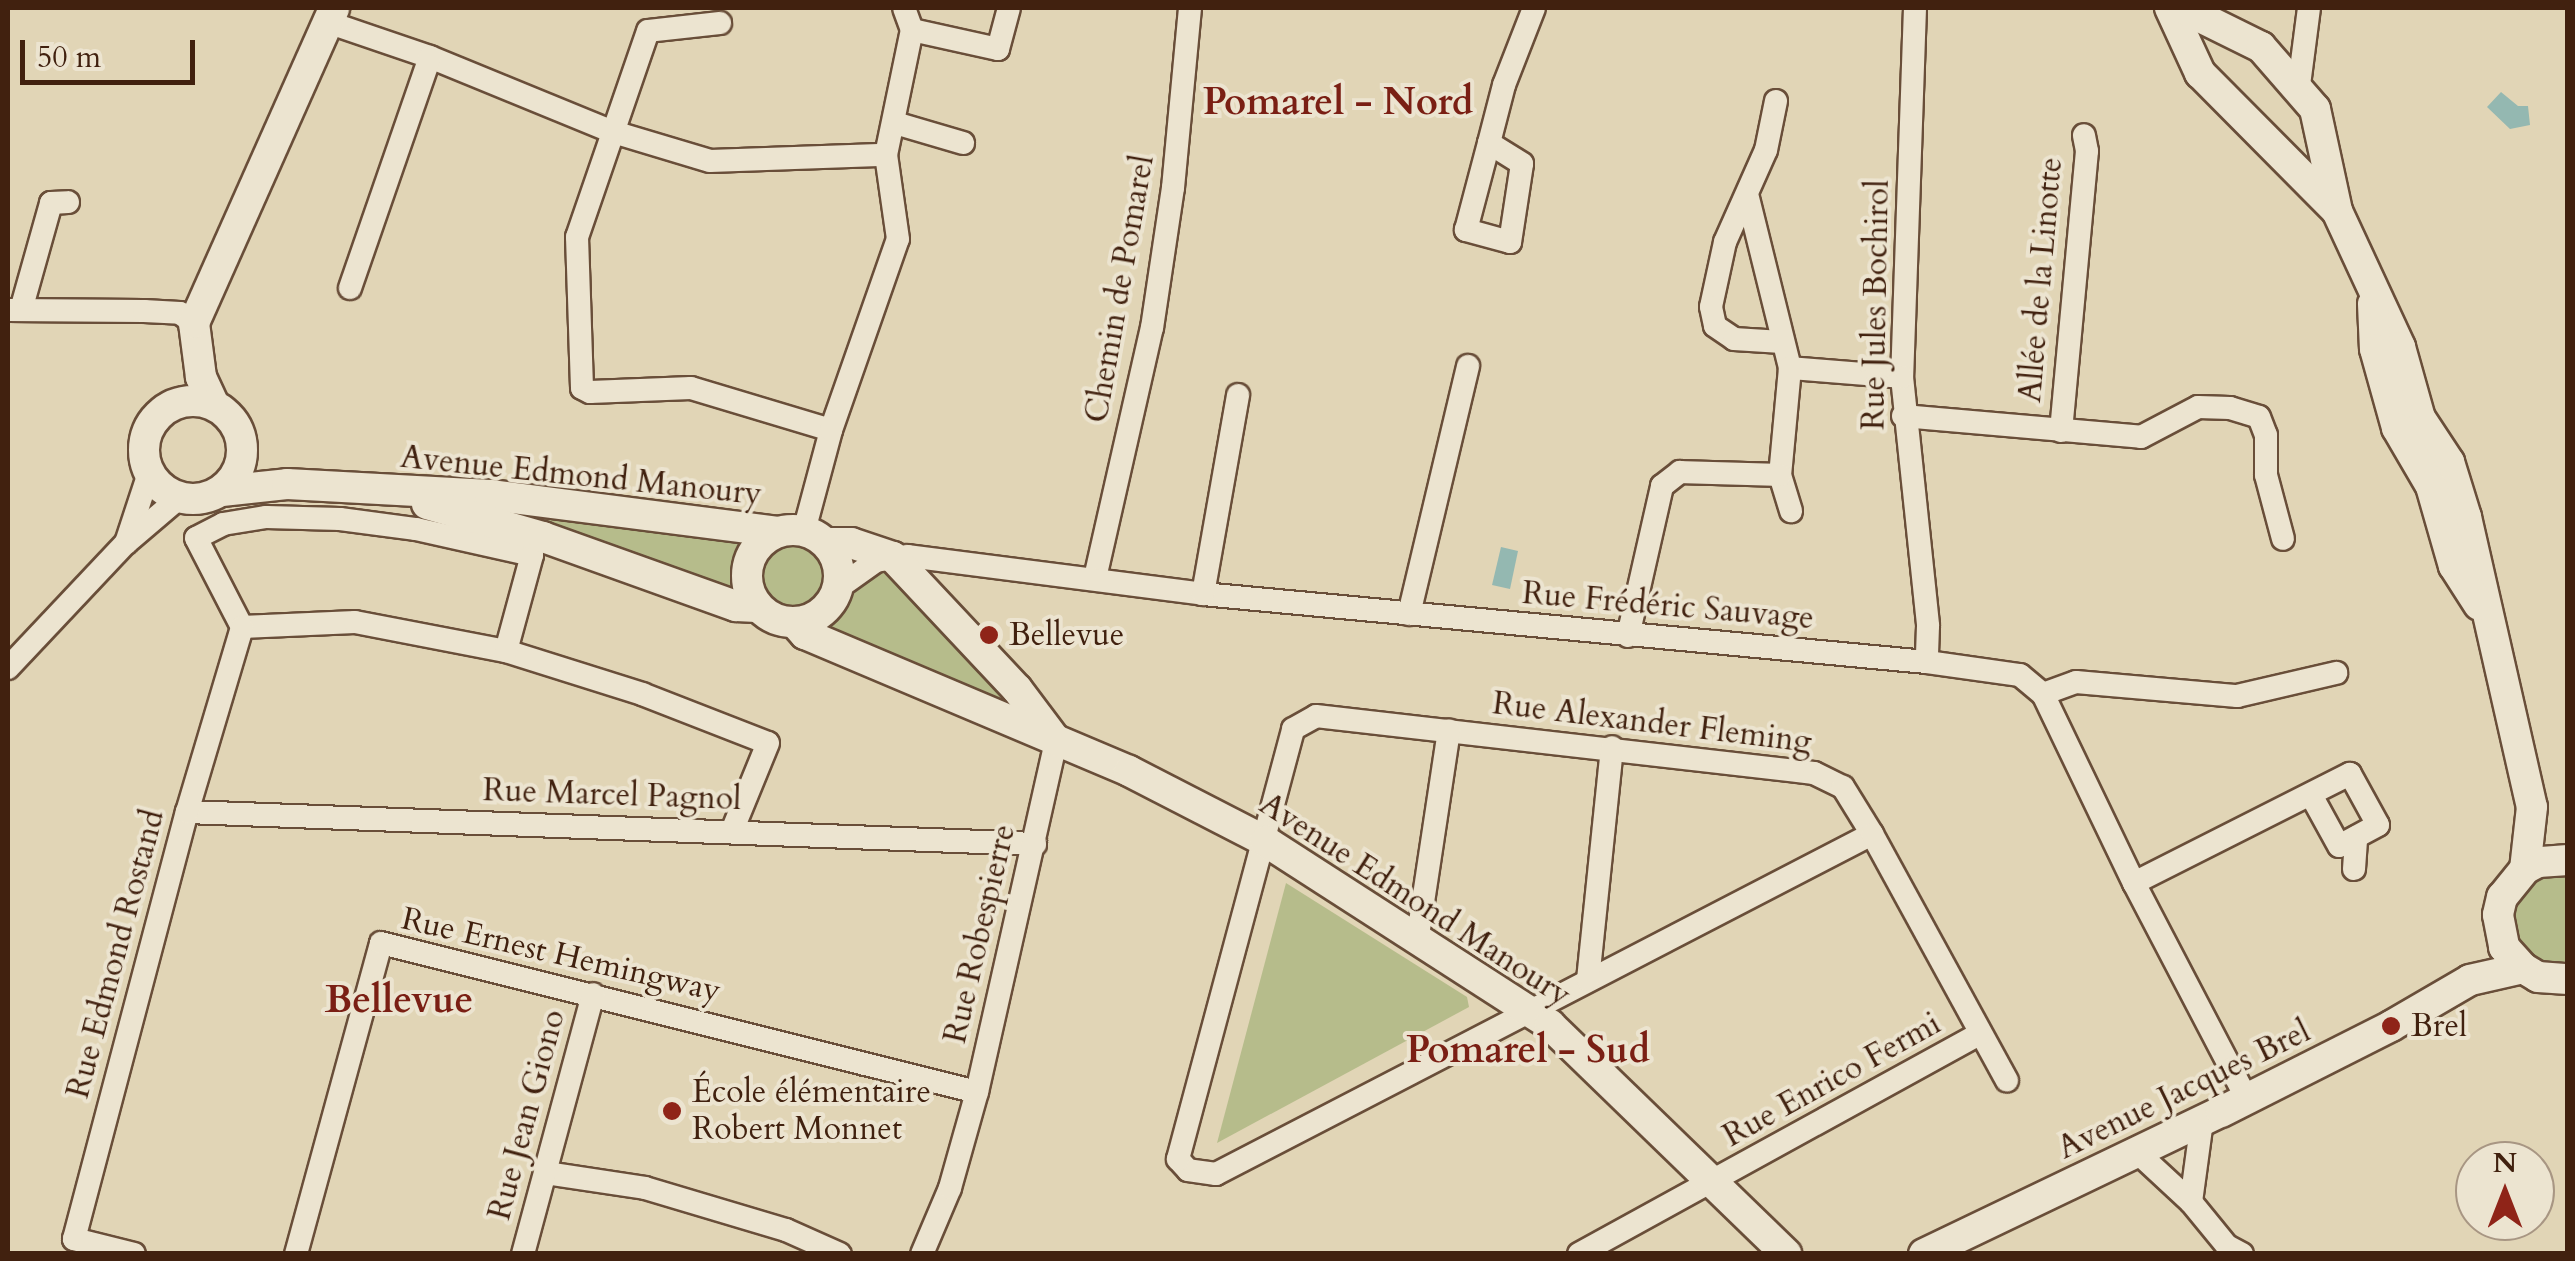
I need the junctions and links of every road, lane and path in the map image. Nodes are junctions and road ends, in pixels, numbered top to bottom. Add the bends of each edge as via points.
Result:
1 (1008, 8) edge
2 (1190, 8) edge
3 (1534, 8) edge
4 (1915, 8) edge
5 (2170, 8) edge
6 (2182, 8) edge
7 (2310, 8) edge
8 (330, 15) edge
9 (908, 19) edge
10 (2210, 22) junction
11 (720, 23) dead end
12 (2306, 37) junction
13 (2186, 44) junction
14 (2261, 47) junction
15 (430, 58) junction
16 (2299, 85) junction
17 (1776, 100) dead end
18 (895, 123) junction
19 (610, 131) junction
20 (2084, 135) dead end
21 (963, 142) dead end
22 (1488, 142) dead end
23 (886, 155) junction
24 (2328, 155) junction
25 (2298, 171) junction
26 (1748, 198) junction
27 (68, 202) dead end
28 (2337, 211) junction
29 (350, 288) dead end
30 (14, 310) edge
31 (194, 322) junction
32 (1782, 342) junction
33 (199, 359) junction
34 (1468, 366) dead end
35 (1790, 368) junction
36 (1902, 378) junction
37 (1238, 394) dead end
38 (173, 406) junction
39 (214, 406) junction
40 (1903, 416) junction
41 (831, 430) junction
42 (2061, 431) junction
43 (243, 451) junction
44 (150, 474) junction
45 (1780, 474) junction
46 (288, 484) junction
47 (376, 489) junction
48 (222, 491) junction
49 (179, 498) junction
50 (1791, 511) dead end
51 (803, 536) junction
52 (2283, 539) dead end
53 (126, 543) junction
54 (893, 557) junction
55 (1095, 578) junction
56 (838, 588) junction
57 (1202, 594) junction
58 (757, 607) junction
59 (1409, 614) junction
60 (795, 623) junction
61 (242, 628) junction
62 (1628, 636) junction
63 (506, 651) junction
64 (1927, 662) junction
65 (8, 668) edge
66 (2336, 672) dead end
67 (2043, 694) junction
68 (1449, 730) junction
69 (1056, 741) junction
70 (1612, 747) junction
71 (2311, 794) junction
72 (2532, 807) junction
73 (187, 812) junction
74 (732, 831) junction
75 (1872, 834) junction
76 (2356, 837) junction
77 (1265, 841) junction
78 (1035, 844) junction
79 (2568, 859) edge
80 (2354, 869) dead end
81 (2525, 869) junction
82 (2134, 883) junction
83 (2500, 934) junction
84 (1418, 942) junction
85 (2523, 968) junction
86 (2568, 979) edge
87 (1588, 980) junction
88 (2470, 980) junction
89 (593, 994) junction
90 (1529, 1014) junction
91 (1980, 1034) junction
92 (2007, 1081) dead end
93 (977, 1092) junction
94 (2247, 1099) junction
95 (2202, 1121) junction
96 (2171, 1137) junction
97 (2138, 1153) junction
98 (2196, 1169) junction
99 (546, 1172) junction
100 (1715, 1183) junction
101 (2192, 1202) junction
102 (1956, 1247) edge
103 (134, 1254) edge
104 (296, 1254) edge
105 (523, 1254) edge
106 (840, 1254) edge
107 (922, 1254) edge
108 (1579, 1254) edge
109 (1786, 1254) edge
110 (1924, 1254) edge
111 (2242, 1254) edge

1 - 9 street via 998,49
2 - 55 street, Chemin de Pomarel via 1152,328
3 - 22 street
4 - 36 street, Rue Jules Bochirol
5 - 13 street
6 - 10 street
7 - 12 street
8 - 15 street
8 - 31 street
9 - 18 street
10 - 13 street
10 - 14 street
11 - 19 street via 648,32
12 - 14 street
12 - 16 street
13 - 25 street via 2200,74
14 - 16 street
15 - 19 street
15 - 29 street
16 - 24 street via 2315,109
17 - 26 street
18 - 21 street
18 - 23 street
19 - 23 street via 710,161
19 - 41 street via 577,237 582,388 691,388
20 - 42 street, Allée de la Linotte
23 - 41 street via 898,239
24 - 25 street
24 - 28 street
25 - 28 street
26 - 32 street
26 - 32 street via 1725,242 1712,307 1715,326 1734,339
27 - 30 street via 52,203
28 - 72 street via 2372,292 2375,350 2397,428 2431,486 2454,566 2486,615
30 - 31 street via 144,310 180,313
31 - 33 street
32 - 35 street
33 - 38 street
33 - 39 street
34 - 59 street
35 - 36 street
35 - 45 street
36 - 40 street, Rue Jules Bochirol
37 - 57 street
38 - 39 street
38 - 44 street via 160,414 144,442
39 - 43 street via 235,424
40 - 42 street
40 - 64 street, Rue Jules Bochirol
41 - 51 street
42 - 52 street via 2141,437 2198,407 2259,417
43 - 46 street
43 - 48 street
44 - 49 street
44 - 53 street
45 - 50 street
45 - 62 street via 1680,472 1662,486
46 - 47 street, Avenue Edmond Manoury
46 - 48 street, Avenue Edmond Manoury
47 - 51 street, Avenue Edmond Manoury via 552,501
47 - 58 street, Avenue Edmond Manoury via 543,537 736,606
48 - 49 street
49 - 53 street
51 - 54 street, Avenue Edmond Manoury
51 - 56 street via 838,564
51 - 58 street via 757,546 746,584
53 - 65 street
54 - 55 street, Rue Frédéric Sauvage
54 - 56 street via 863,568
54 - 69 street via 1018,689
55 - 57 street, Rue Frédéric Sauvage
56 - 60 street via 822,613
57 - 59 street, Rue Frédéric Sauvage
58 - 60 street
59 - 62 street, Rue Frédéric Sauvage
60 - 69 street, Avenue Edmond Manoury via 805,634
61 - 63 street via 354,622
61 - 63 street via 196,538 222,524 266,517 340,519 532,556
61 - 73 street, Rue Edmond Rostand
62 - 64 street, Rue Frédéric Sauvage
63 - 74 street via 768,743
64 - 67 street, Rue Frédéric Sauvage via 2020,675
66 - 67 street via 2237,696 2076,682
67 - 82 street
68 - 70 street, Rue Alexander Fleming
68 - 77 street, Rue Alexander Fleming via 1316,716 1304,722 1293,729
68 - 84 street
69 - 77 street, Avenue Edmond Manoury
69 - 78 street, Rue Robespierre
70 - 75 street, Rue Alexander Fleming via 1814,773 1843,787
70 - 87 street
71 - 76 street via 2338,846
71 - 76 street via 2350,774 2378,825
71 - 82 street
72 - 79 street
72 - 81 street
73 - 74 street, Rue Marcel Pagnol
73 - 103 street, Rue Edmond Rostand via 74,1238
74 - 78 street, Rue Marcel Pagnol
75 - 87 street
75 - 91 street, Rue Alexander Fleming
76 - 80 street
77 - 84 street, Avenue Edmond Manoury
77 - 90 street, Rue Alexander Fleming via 1179,1144 1178,1158 1188,1170 1216,1174
78 - 93 street, Rue Robespierre
79 - 81 street
81 - 83 street via 2502,897
82 - 94 street
83 - 85 street
83 - 88 street, Avenue Jacques Brel
84 - 90 street, Avenue Edmond Manoury
85 - 86 street
85 - 88 street, Avenue Jacques Brel
87 - 90 street
88 - 94 street, Avenue Jacques Brel
89 - 93 street, Rue Ernest Hemingway
89 - 99 street, Rue Jean Giono
89 - 104 street, Rue Ernest Hemingway via 381,943
90 - 100 street, Avenue Edmond Manoury via 1550,1025
91 - 92 street, Rue Alexander Fleming
91 - 100 street, Rue Enrico Fermi
93 - 107 street, Rue Robespierre via 950,1188
94 - 95 street, Avenue Jacques Brel
95 - 96 street, Avenue Jacques Brel
95 - 98 street
96 - 97 street, Avenue Jacques Brel
96 - 98 street
97 - 101 street
97 - 102 street, Avenue Jacques Brel
98 - 101 street
99 - 105 street, Rue Jean Giono
99 - 106 street via 645,1188 786,1230
100 - 108 street, Rue Enrico Fermi
100 - 109 street, Avenue Edmond Manoury
101 - 111 street via 2227,1246
102 - 110 street, Avenue Jacques Brel

